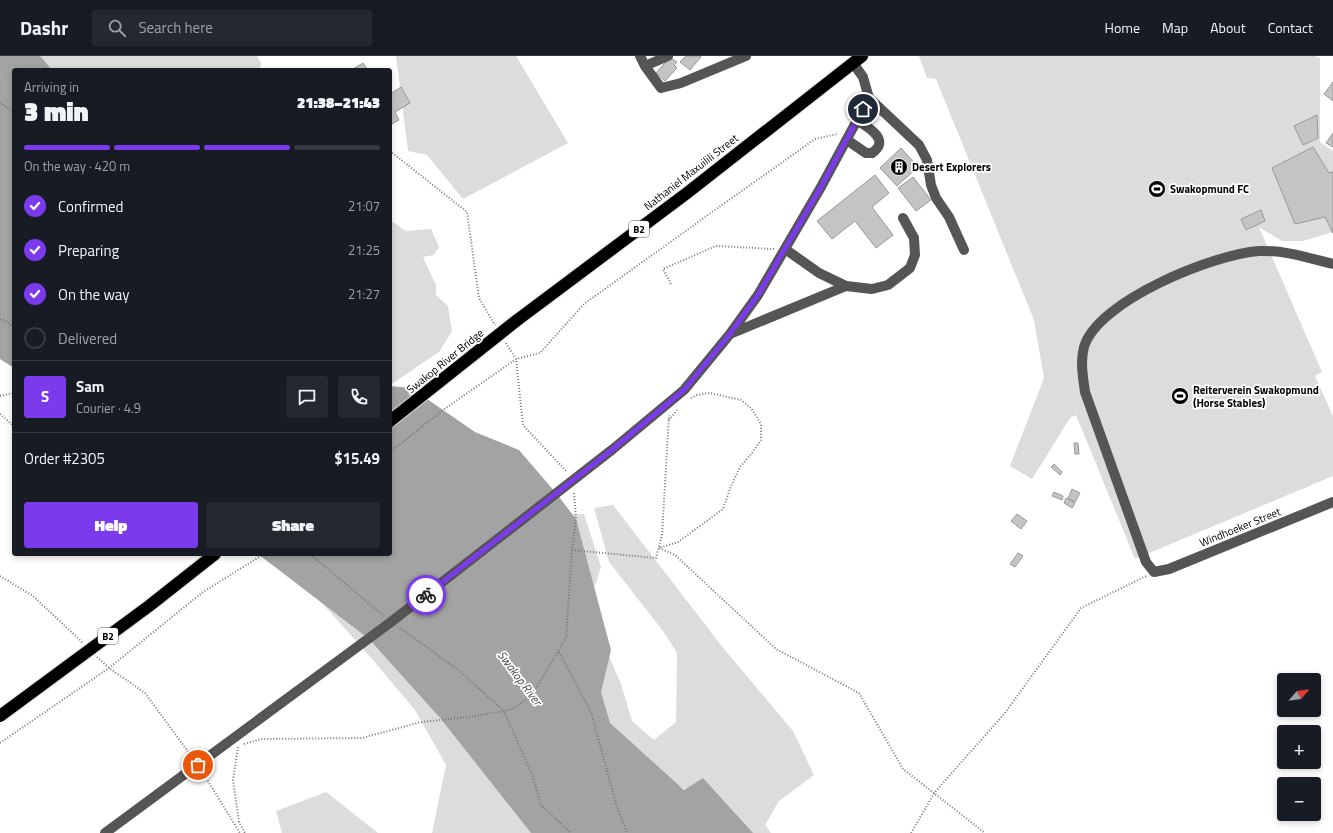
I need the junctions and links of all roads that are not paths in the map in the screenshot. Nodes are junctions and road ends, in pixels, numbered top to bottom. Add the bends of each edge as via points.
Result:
1 (640, 56) edge
2 (668, 56) edge
3 (746, 56) edge
4 (857, 60) edge
5 (645, 66) junction
6 (869, 98) junction
7 (857, 120) junction
8 (849, 135) junction
9 (903, 218) dead end
10 (785, 249) junction
11 (964, 250) dead end
12 (1333, 264) edge
13 (846, 286) junction
14 (516, 321) joint
15 (730, 334) junction
16 (392, 419) edge
17 (1333, 502) edge
18 (212, 556) edge
19 (0, 716) edge
20 (105, 833) edge

1 - 5 street
2 - 5 street
3 - 5 street via 681,83 661,88
4 - 6 street
4 - 14 highway, Nathaniel Maxuilili Street / B2
6 - 7 street
6 - 11 street via 918,146 927,160 936,198 949,217
7 - 8 street
7 - 8 street via 878,137 879,143 875,151 866,152
8 - 10 street
9 - 13 street via 914,238 915,255 910,268 888,285 872,289
10 - 13 street via 819,273
10 - 15 street via 758,295
12 - 17 street, Windhoeker Street via 1286,252 1258,251 1232,256 1186,271 1138,294 1098,323 1084,346 1081,369 1085,392 1146,562 1154,572 1170,569
13 - 15 street
14 - 16 highway, Swakop River Bridge / B2, bridge
15 - 20 street via 684,390 613,449 391,622
18 - 19 highway, B2, bridge

